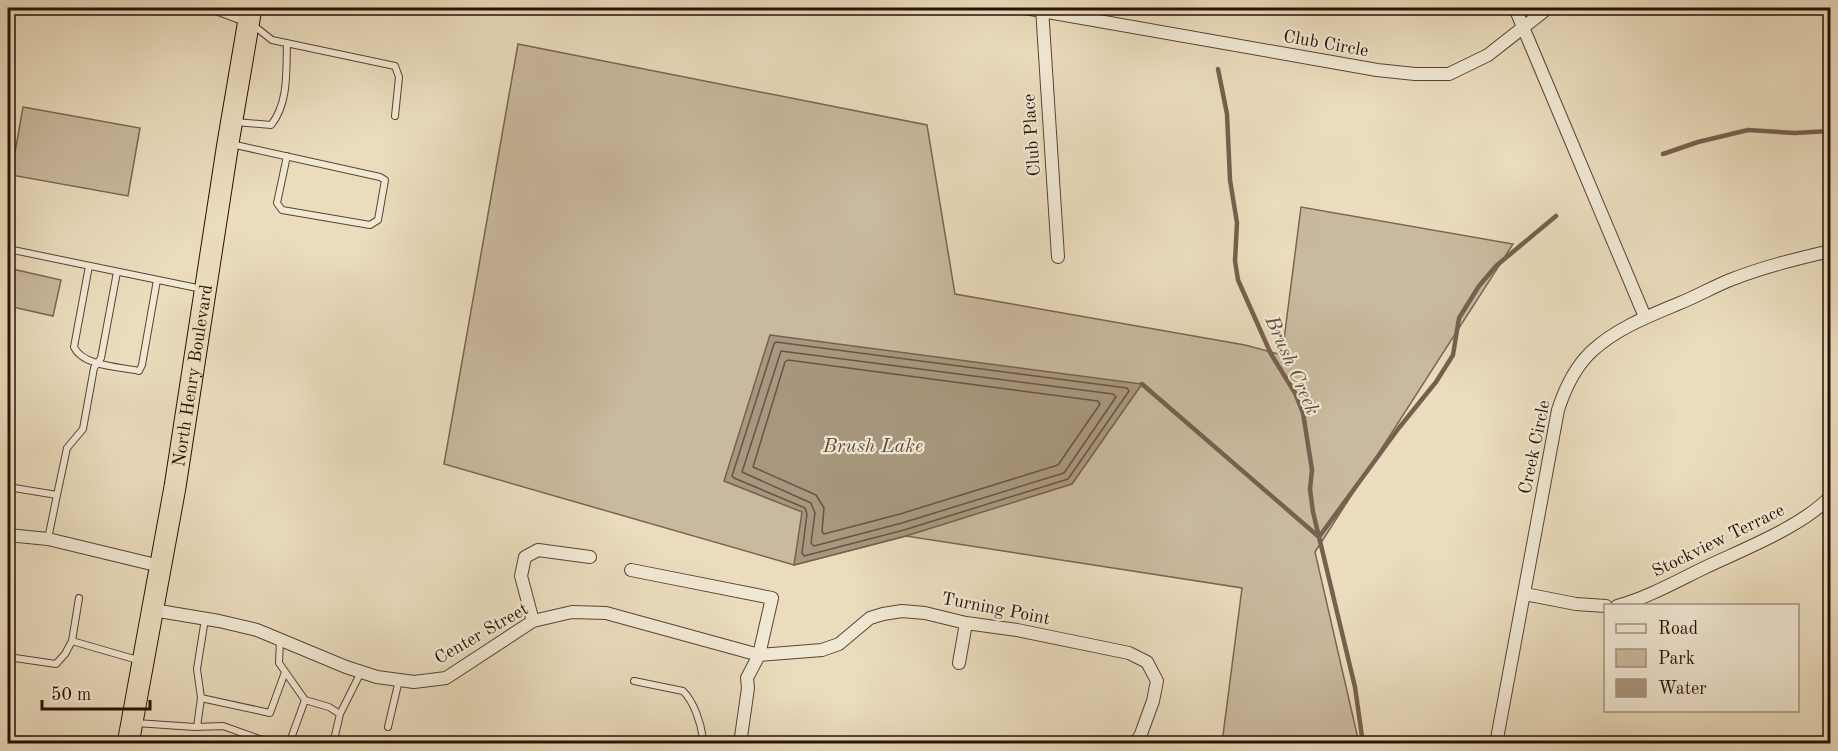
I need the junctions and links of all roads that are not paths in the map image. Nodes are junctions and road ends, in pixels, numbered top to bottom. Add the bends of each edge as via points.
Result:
1 (216, 8) edge
2 (1025, 8) edge
3 (1515, 8) edge
4 (1548, 8) edge
5 (1041, 9) edge
6 (249, 14) edge
7 (1522, 28) junction
8 (287, 43) junction
9 (395, 116) dead end
10 (231, 122) junction
11 (228, 143) junction
12 (287, 156) junction
13 (8, 249) edge
14 (1830, 251) edge
15 (1058, 257) dead end
16 (88, 266) junction
17 (117, 272) junction
18 (157, 280) junction
19 (206, 290) junction
20 (1645, 317) junction
21 (97, 363) junction
22 (8, 487) edge
23 (57, 495) junction
24 (1830, 497) edge
25 (8, 535) edge
26 (48, 539) junction
27 (590, 557) dead end
28 (160, 566) junction
29 (631, 570) dead end
30 (1525, 594) junction
31 (79, 598) dead end
32 (1622, 604) edge
33 (1604, 606) edge
34 (153, 610) junction
35 (205, 618) junction
36 (533, 621) junction
37 (966, 623) junction
38 (280, 640) junction
39 (72, 641) junction
40 (759, 655) junction
41 (8, 657) edge
42 (144, 662) junction
43 (959, 663) dead end
44 (285, 672) junction
45 (362, 672) junction
46 (399, 680) junction
47 (634, 681) dead end
48 (201, 698) junction
49 (305, 700) junction
50 (340, 714) junction
51 (132, 722) junction
52 (197, 727) junction
53 (388, 727) dead end
54 (128, 744) edge
55 (283, 744) edge
56 (290, 744) edge
57 (333, 744) edge
58 (711, 744) edge
59 (740, 744) edge
60 (1135, 744) edge
61 (1497, 744) edge

1 - 6 street
2 - 5 street, Club Circle
3 - 7 street
4 - 7 street, Club Circle
5 - 7 street, Club Circle via 1415,74 1449,74 1488,55
5 - 15 street, Club Place
6 - 8 lane via 272,40
6 - 10 highway, North Henry Boulevard
7 - 20 street
8 - 9 lane via 395,66 399,77
8 - 10 lane via 285,90 279,115 271,125
10 - 11 highway, North Henry Boulevard
11 - 12 lane
11 - 19 highway, North Henry Boulevard
12 - 12 lane via 385,180 378,220 370,225 282,210 277,203
13 - 16 lane
14 - 20 street, Creek Circle via 1772,265
16 - 17 lane
16 - 21 lane via 74,347 83,358
17 - 18 lane
17 - 21 lane
18 - 19 lane
18 - 21 lane via 139,371
19 - 28 highway, North Henry Boulevard
20 - 30 street, Creek Circle via 1591,351 1564,391 1551,442
21 - 23 lane via 83,429 67,448
22 - 23 lane
23 - 26 lane
24 - 32 street, Stockview Terrace via 1821,507 1778,532
25 - 26 street
26 - 28 street
27 - 36 street via 538,550 525,557 521,576
28 - 34 highway, North Henry Boulevard
29 - 40 street via 772,598
30 - 33 street
30 - 61 street, Creek Circle
31 - 39 lane
34 - 35 street, Center Street
34 - 42 highway, North Henry Boulevard
35 - 38 street, Center Street via 257,630
35 - 48 lane via 197,669
36 - 40 street, Center Street via 572,612 606,613
36 - 46 street, Center Street via 446,678
37 - 40 street, Turning Point via 902,611 870,618 839,645
37 - 43 street
37 - 60 street, Turning Point via 1129,653 1147,662 1157,681
38 - 44 lane via 279,663
38 - 45 street, Center Street
39 - 41 lane via 56,663
39 - 42 lane
40 - 59 street via 747,678
42 - 51 highway, North Henry Boulevard
44 - 48 lane via 270,713
44 - 49 lane
45 - 46 street, Center Street
45 - 50 lane
46 - 53 lane
47 - 58 lane via 682,691 692,704 702,739
48 - 52 lane
49 - 50 lane
49 - 56 lane
50 - 57 lane
51 - 52 lane
51 - 54 highway, North Henry Boulevard
52 - 55 lane via 223,726

